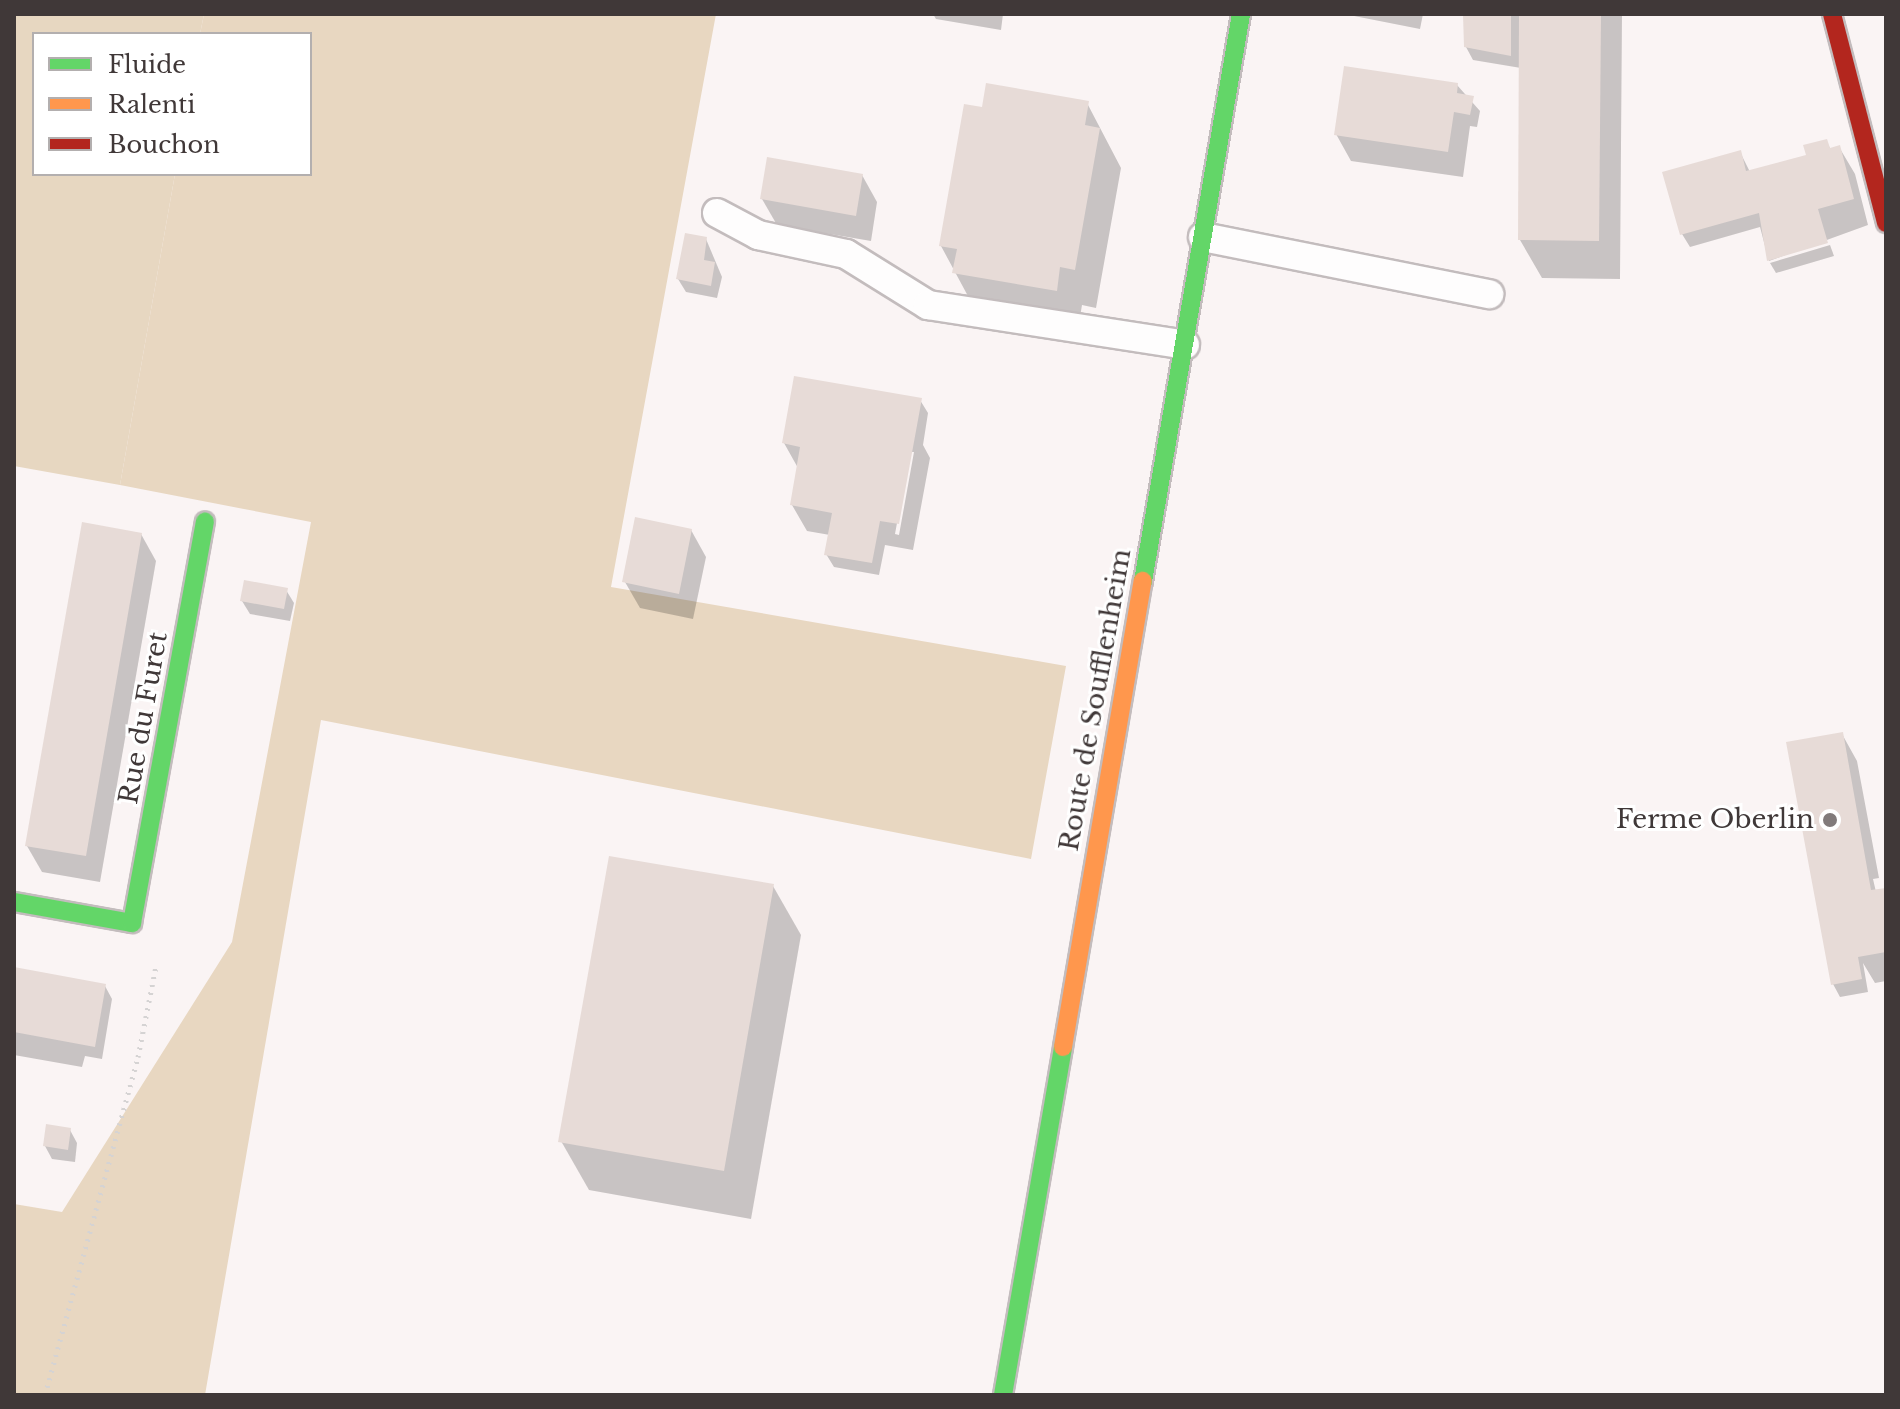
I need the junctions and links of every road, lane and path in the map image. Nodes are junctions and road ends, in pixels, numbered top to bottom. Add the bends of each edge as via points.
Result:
1 (1241, 14) edge
2 (1832, 14) edge
3 (717, 213) dead end
4 (1886, 223) edge
5 (1203, 237) junction
6 (1489, 294) dead end
7 (1185, 345) junction
8 (205, 522) dead end
9 (14, 902) edge
10 (132, 923) junction
11 (45, 1395) edge
12 (1003, 1395) edge

1 - 5 main road, Route de Soufflenheim
2 - 4 main road
3 - 7 lane via 758,235 846,254 928,305
5 - 6 lane
5 - 7 main road, Route de Soufflenheim
7 - 12 main road, Route de Soufflenheim
8 - 10 main road, Rue du Furet
9 - 10 main road
10 - 11 path via 156,965 138,1057

